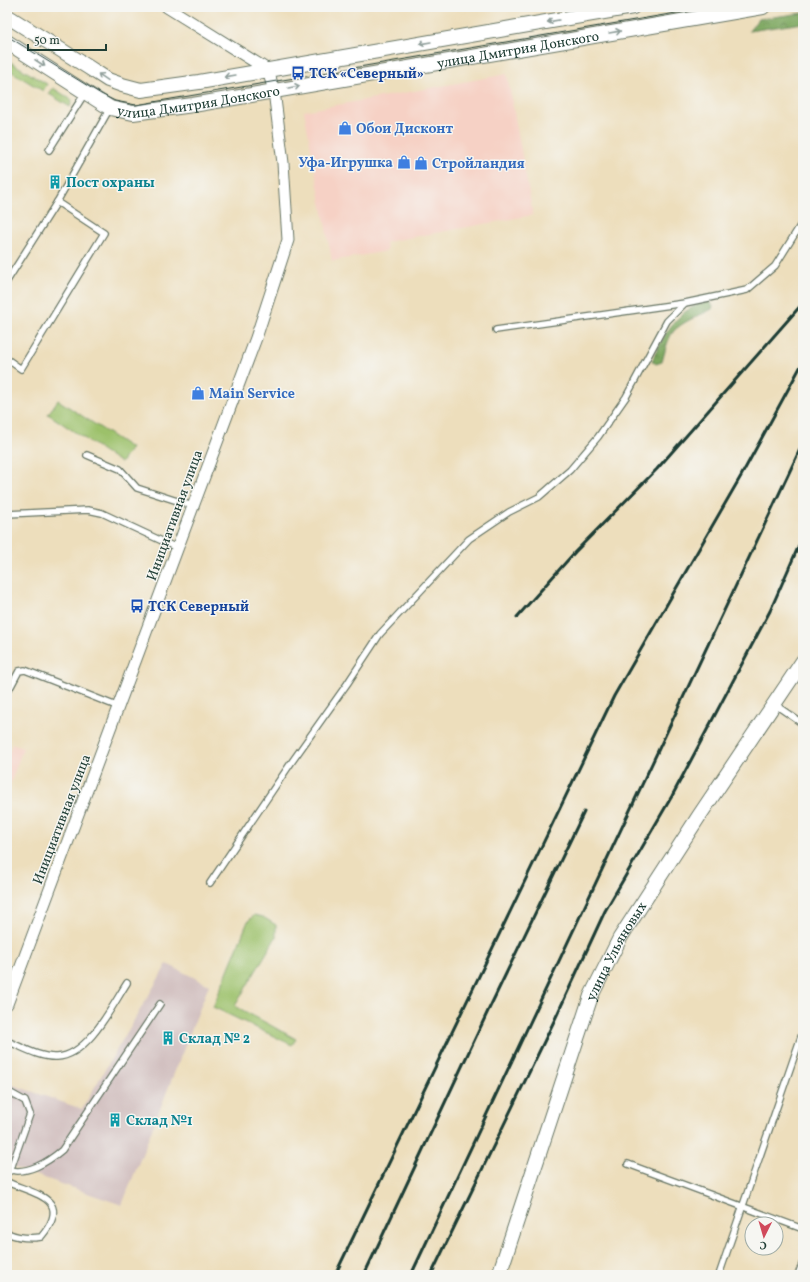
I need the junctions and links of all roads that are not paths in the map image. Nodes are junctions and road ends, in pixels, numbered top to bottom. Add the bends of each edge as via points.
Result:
1 (167, 7) edge
2 (633, 7) edge
3 (763, 7) edge
4 (7, 16) edge
5 (7, 42) edge
6 (268, 70) junction
7 (274, 91) junction
8 (85, 92) junction
9 (110, 108) junction
10 (49, 150) dead end
11 (57, 202) junction
12 (803, 221) edge
13 (7, 281) edge
14 (685, 303) junction
15 (496, 330) dead end
16 (7, 359) edge
17 (87, 455) dead end
18 (193, 506) junction
19 (7, 514) edge
20 (178, 548) junction
21 (803, 661) edge
22 (7, 689) edge
23 (774, 704) junction
24 (119, 707) junction
25 (803, 724) edge
26 (210, 883) dead end
27 (127, 983) dead end
28 (7, 1004) edge
29 (160, 1004) dead end
30 (803, 1031) edge
31 (7, 1041) edge
32 (7, 1091) edge
33 (628, 1164) dead end
34 (9, 1170) edge
35 (7, 1182) edge
36 (743, 1207) junction
37 (803, 1229) edge
38 (7, 1233) edge
39 (803, 1262) edge
40 (499, 1275) edge
41 (719, 1275) edge
42 (798, 1275) edge

1 - 6 street
2 -> 6 street, улица Дмитрия Донского
7 -> 3 street, улица Дмитрия Донского
6 -> 4 street, улица Дмитрия Донского via 141,90 108,80
5 -> 8 street, улица Дмитрия Донского
6 - 7 street, Инициативная улица
7 - 9 street, улица Дмитрия Донского via 133,113
7 - 18 street, Инициативная улица via 283,163 288,240 256,338
8 - 9 street, улица Дмитрия Донского
8 - 10 lane
9 - 11 lane
11 - 13 lane
11 - 16 lane via 104,233 21,369
12 - 14 lane via 775,266 747,290
14 - 15 lane
14 - 26 lane via 667,321 626,398 570,470 539,497 509,512 469,539 380,634
17 - 18 lane via 120,469 137,488
18 - 20 street, Инициативная улица
19 - 20 lane via 88,510 102,513
20 - 24 street, Инициативная улица
21 - 23 street, улица Ульяновых
22 - 24 lane via 19,671 25,670
23 - 25 lane
23 - 40 street, улица Ульяновых via 620,938 591,996
24 - 28 street, Инициативная улица
27 - 31 lane via 108,1013 78,1049 58,1057 38,1054
29 - 34 lane via 62,1150 40,1165 29,1169
30 - 36 lane
32 - 34 lane via 26,1101 30,1114
33 - 36 lane
35 - 38 lane via 49,1200 53,1214 51,1224 41,1237 23,1238
36 - 37 lane
36 - 41 lane
39 - 42 lane

